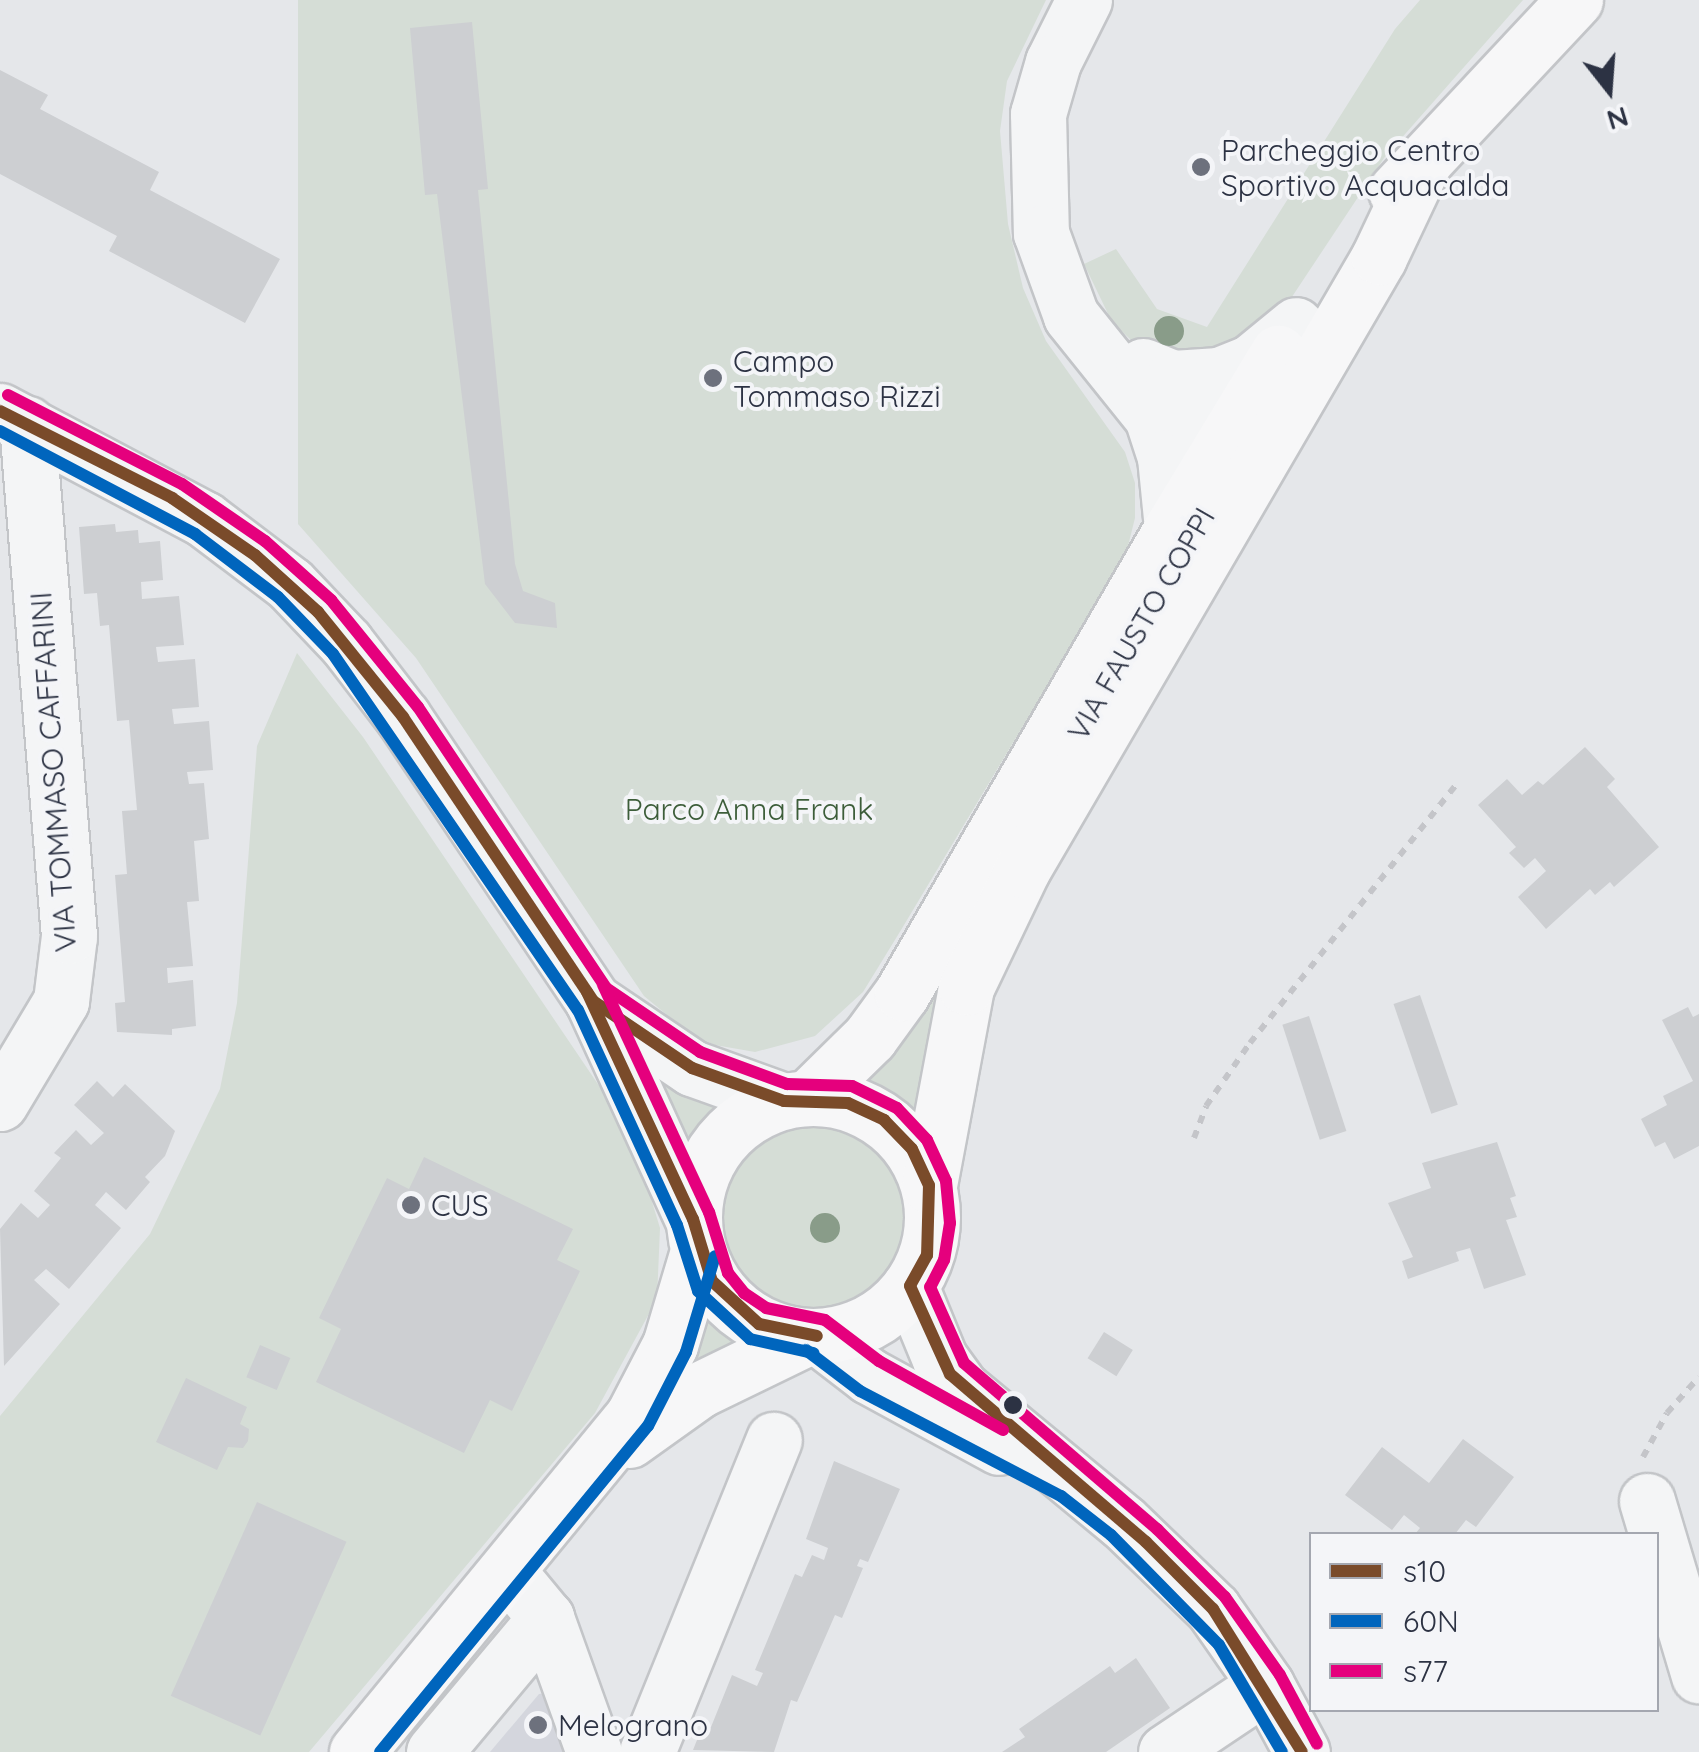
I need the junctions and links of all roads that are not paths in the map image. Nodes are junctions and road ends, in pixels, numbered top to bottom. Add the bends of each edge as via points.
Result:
1 (1576, 0) edge
2 (1074, 18) edge
3 (1422, 168) junction
4 (1296, 325) junction
5 (1096, 342) junction
6 (1173, 378) junction
7 (13, 417) edge
8 (1214, 455) junction
9 (1172, 528) junction
10 (1022, 870) junction
11 (593, 1002) junction
12 (796, 1099) junction
13 (0, 1103) edge
14 (929, 1185) junction
15 (696, 1235) junction
16 (910, 1286) junction
17 (814, 1336) junction
18 (774, 1440) dead end
19 (603, 1460) junction
20 (1070, 1482) junction
21 (1647, 1502) road end
22 (1656, 1532) edge
23 (1659, 1542) edge
24 (508, 1572) junction
25 (546, 1618) junction
26 (1699, 1675) edge
27 (1266, 1684) junction
28 (394, 1708) junction
29 (357, 1752) edge
30 (426, 1752) edge
31 (434, 1752) edge
32 (594, 1752) edge
33 (647, 1752) edge
34 (1166, 1752) edge
35 (1302, 1752) edge

1 - 3 main road via 1498,77
2 - 5 street, VIA FAUSTO COPPI via 1038,114 1036,200 1060,294
3 - 4 main road via 1367,224
3 - 10 main road via 1393,233
4 - 6 street via 1232,371
4 - 8 main road
5 - 6 street, VIA FAUSTO COPPI
5 - 9 street, VIA FAUSTO COPPI via 1157,430
6 - 8 street
7 - 11 street via 204,519 318,612 404,716
7 - 13 street, VIA TOMMASO CAFFARINI via 70,936 61,1001
8 - 9 main road
8 - 10 street, VIA FAUSTO COPPI via 1214,496 1031,815
9 - 12 main road via 902,993 870,1036
10 - 14 main road via 966,987
11 - 12 street via 692,1068
11 - 15 street
12 - 14 main road via 848,1102 884,1120 912,1149
12 - 15 main road via 747,1117 718,1144 699,1179
14 - 16 main road via 930,1238
15 - 17 main road via 732,1306 760,1324
15 - 19 main road via 656,1376
16 - 17 main road via 885,1312 853,1329
16 - 20 street via 950,1374
17 - 19 main road via 699,1390
17 - 20 street via 920,1406
18 - 33 street
19 - 24 main road
20 - 27 street via 1192,1587
21 - 22 street
23 - 26 street
24 - 25 street
24 - 28 main road
25 - 31 street
25 - 32 street
27 - 34 street
27 - 35 street
28 - 29 main road
28 - 30 street

